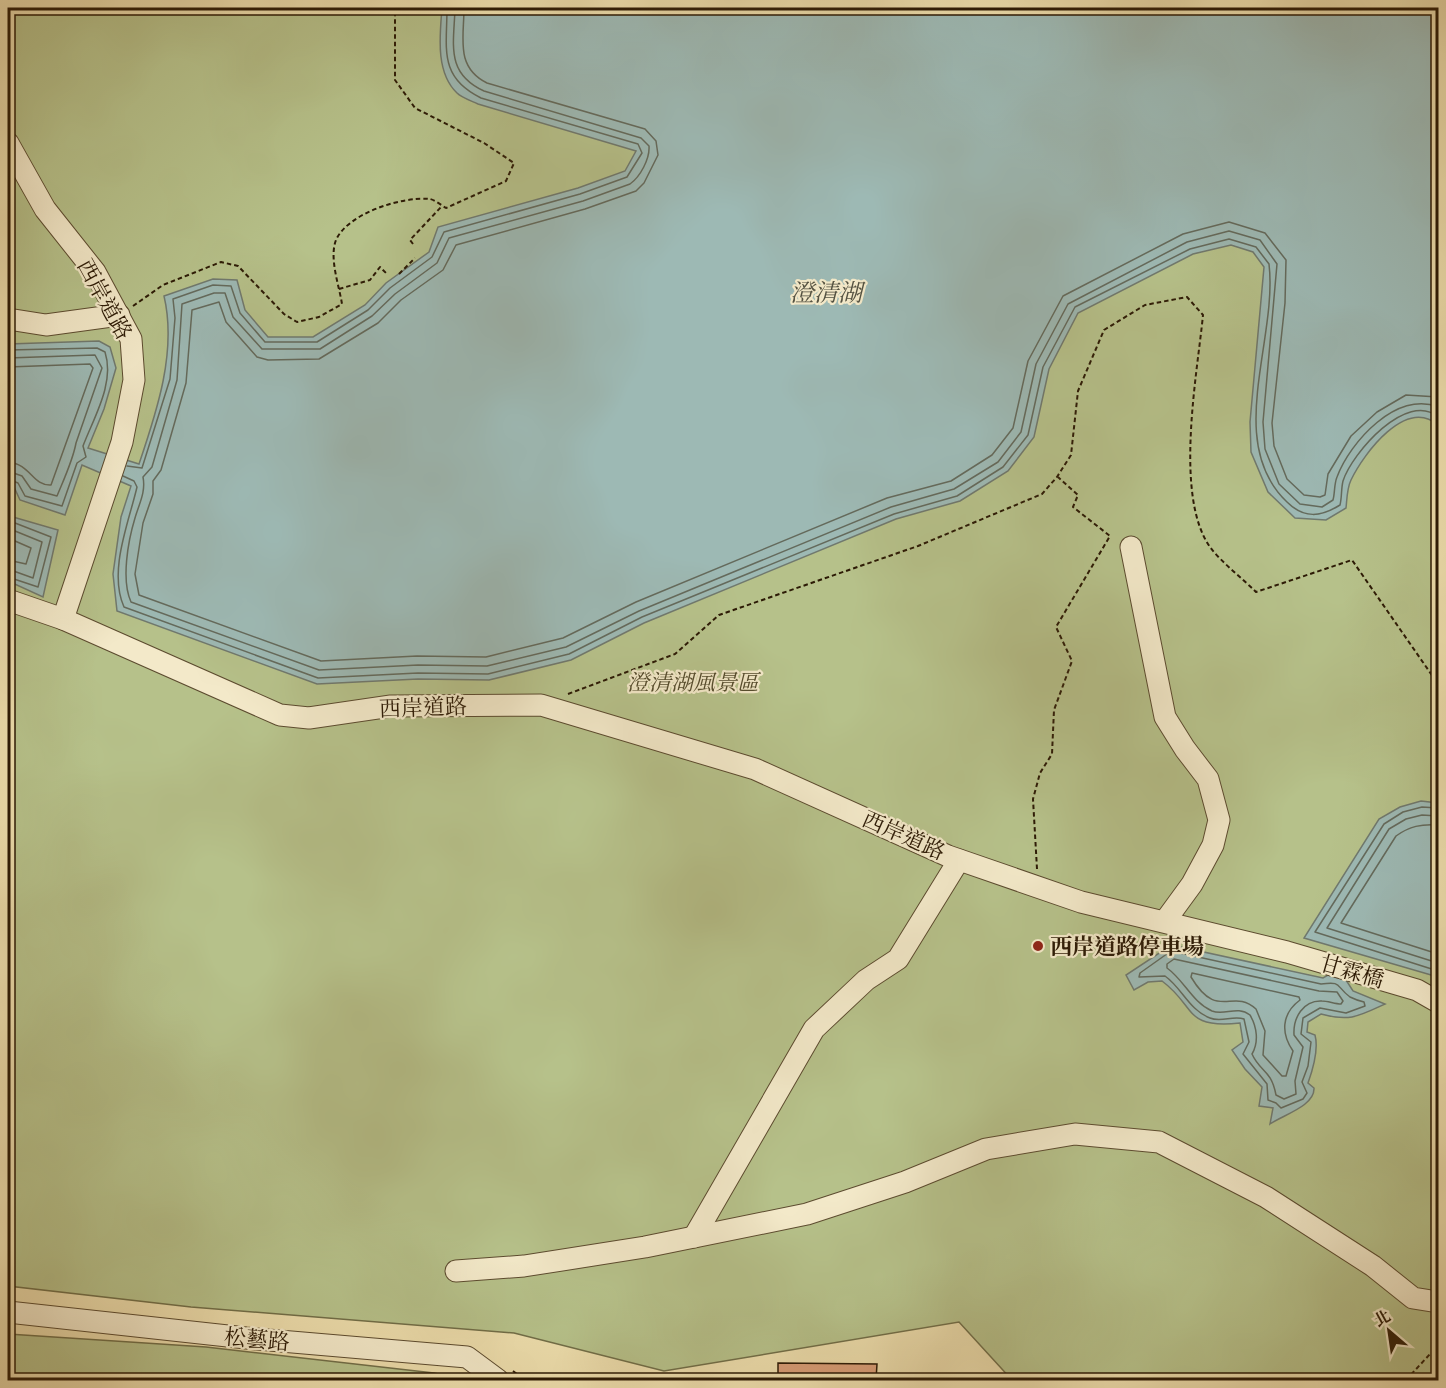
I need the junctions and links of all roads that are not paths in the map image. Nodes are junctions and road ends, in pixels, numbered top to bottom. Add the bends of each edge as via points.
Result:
1 (8, 143) edge
2 (119, 315) junction
3 (8, 319) edge
4 (1131, 547) dead end
5 (8, 600) edge
6 (63, 620) junction
7 (959, 860) junction
8 (1165, 921) junction
9 (1287, 952) joint
10 (1438, 1002) edge
11 (694, 1237) junction
12 (456, 1271) dead end
13 (1438, 1302) edge
14 (8, 1312) edge
15 (498, 1380) edge

1 - 2 street, 西岸道路 via 45,209 95,272
2 - 3 street via 46,326
2 - 6 street, 西岸道路 via 131,339 134,380 122,442
4 - 8 street via 1165,717 1208,779 1219,820 1212,845 1192,885
5 - 6 street
6 - 7 street, 西岸道路 via 280,715 309,718 391,706 541,705 755,769
7 - 8 street, 西岸道路 via 1081,902
7 - 11 street via 898,959 866,980 814,1029
8 - 9 street, 西岸道路
9 - 10 street, 甘霖橋 via 1417,990
11 - 12 street via 524,1266
11 - 13 street via 807,1214 905,1182 986,1149 1075,1134 1159,1142 1266,1197 1373,1266 1413,1298
14 - 15 street, 松藝路 via 467,1357

